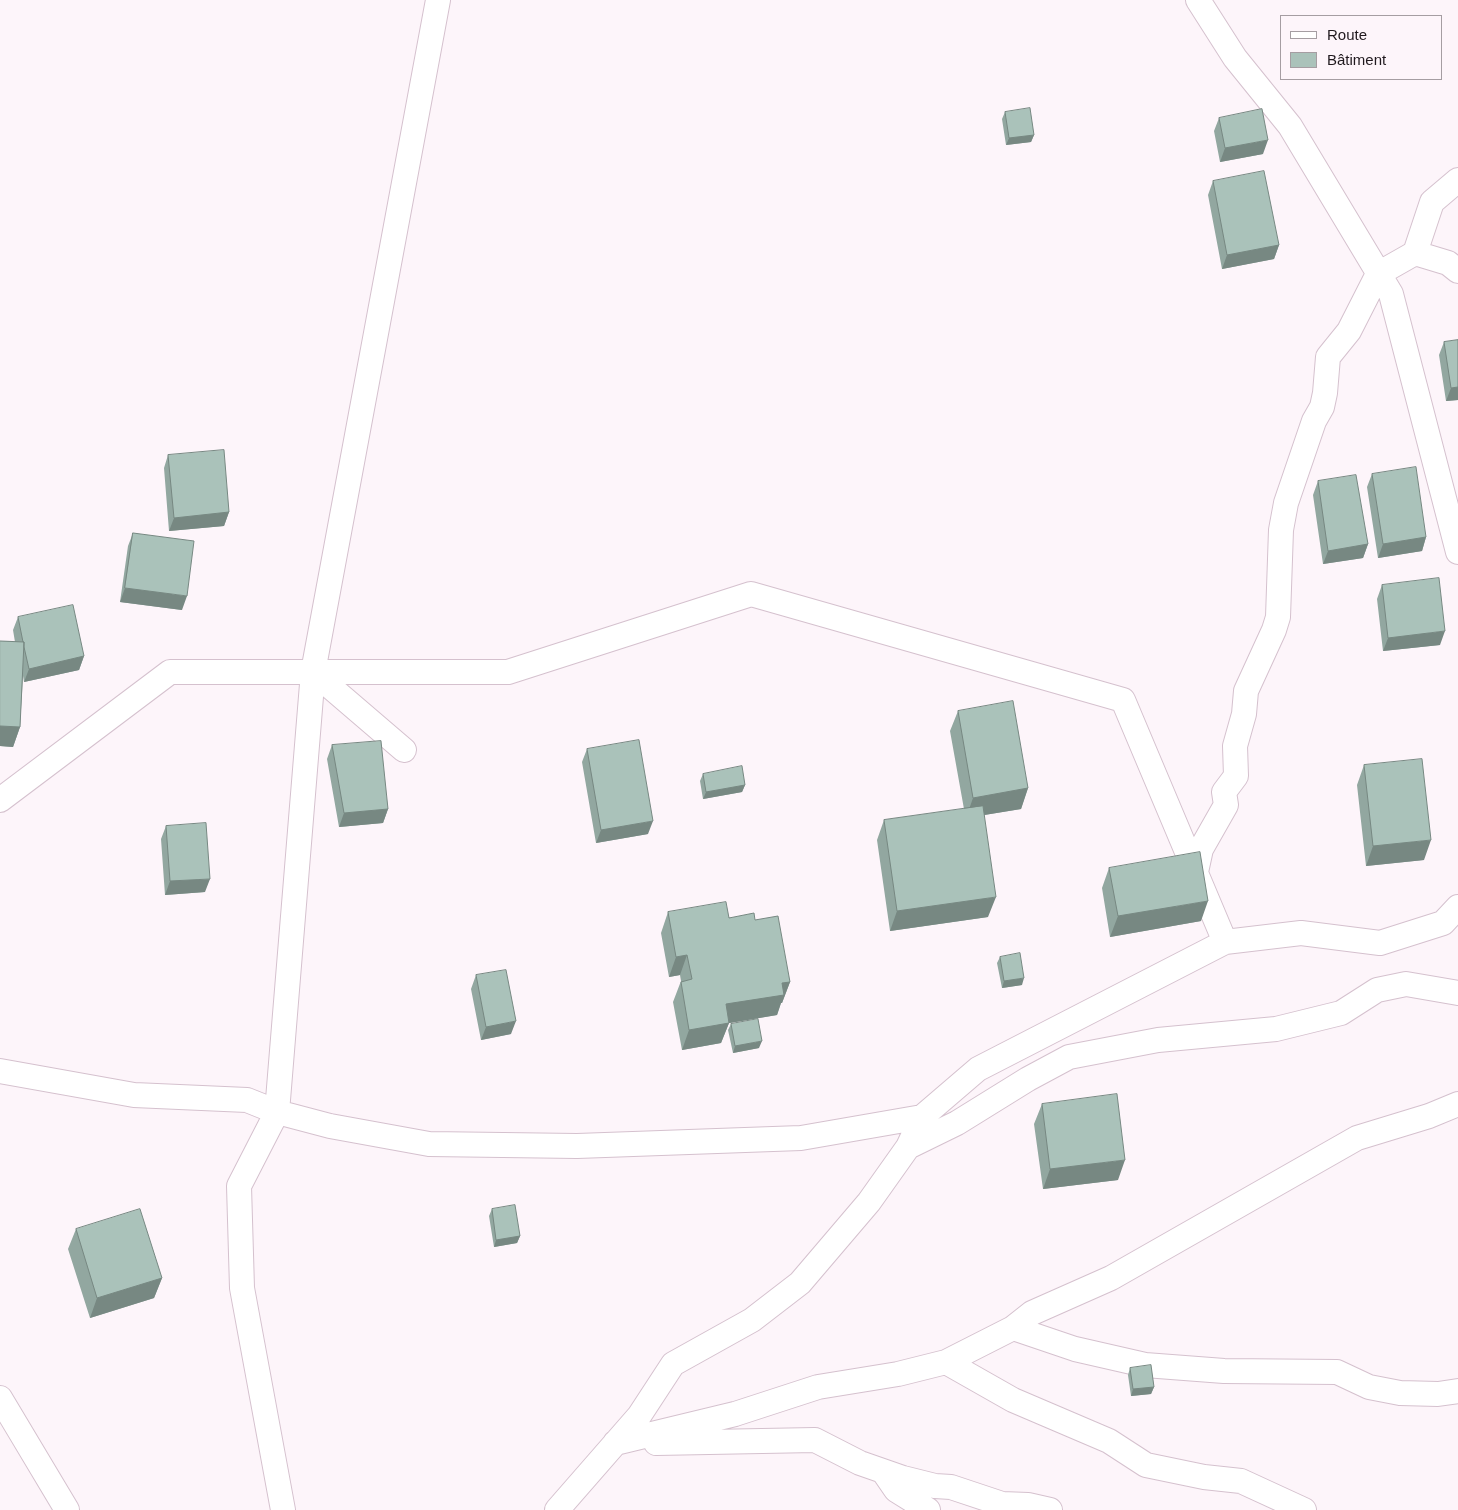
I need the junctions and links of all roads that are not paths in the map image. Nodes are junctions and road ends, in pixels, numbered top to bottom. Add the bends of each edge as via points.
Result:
1 (438, 0) edge
2 (1198, 0) edge
3 (1458, 180) edge
4 (1415, 253) junction
5 (1458, 271) edge
6 (1378, 274) junction
7 (1458, 552) edge
8 (313, 672) junction
9 (404, 750) dead end
10 (0, 800) edge
11 (1196, 872) junction
12 (1453, 921) edge
13 (1225, 942) junction
14 (1458, 993) edge
15 (0, 1071) edge
16 (1458, 1104) edge
17 (277, 1112) junction
18 (922, 1117) junction
19 (908, 1147) junction
20 (1013, 1328) junction
21 (946, 1362) junction
22 (1458, 1391) edge
23 (0, 1398) edge
24 (615, 1443) junction
25 (884, 1472) junction
26 (67, 1510) edge
27 (283, 1510) edge
28 (558, 1510) edge
29 (928, 1510) edge
30 (1050, 1510) edge
31 (1304, 1510) edge

1 - 8 street
2 - 6 street via 1235,58 1290,126
3 - 4 street via 1432,202
4 - 5 street via 1448,263
4 - 6 street
6 - 7 street via 1391,294
6 - 11 street via 1349,331 1328,357 1326,393 1289,496 1281,530 1278,617 1246,691 1244,714 1235,746 1236,776 1224,792 1226,805 1201,849
8 - 9 street
8 - 10 street via 170,672
8 - 11 street via 508,672 751,594 1122,700
8 - 17 street
11 - 13 street
12 - 13 street via 1380,943 1302,933
13 - 18 street via 978,1069
14 - 19 street via 1406,984 1377,990 1341,1013 1276,1030 1158,1040 1069,1057 957,1123
15 - 17 street via 134,1095 247,1100
16 - 20 street via 1357,1138 1111,1278 1032,1313
17 - 18 street via 330,1126 429,1144 577,1146 801,1138
17 - 27 street via 239,1186 242,1288
18 - 19 street
19 - 24 street via 869,1202 800,1283 752,1320 673,1364 639,1416
20 - 21 street
20 - 22 street via 1075,1349 1145,1365 1224,1371 1336,1372 1369,1387 1400,1393
21 - 24 street via 898,1374 818,1387 735,1414
21 - 31 street via 1013,1400 1109,1441 1146,1465 1241,1482
23 - 26 street
24 - 25 street via 815,1440
24 - 28 street
25 - 29 street via 896,1490
25 - 30 street via 935,1486 951,1487 1002,1504

